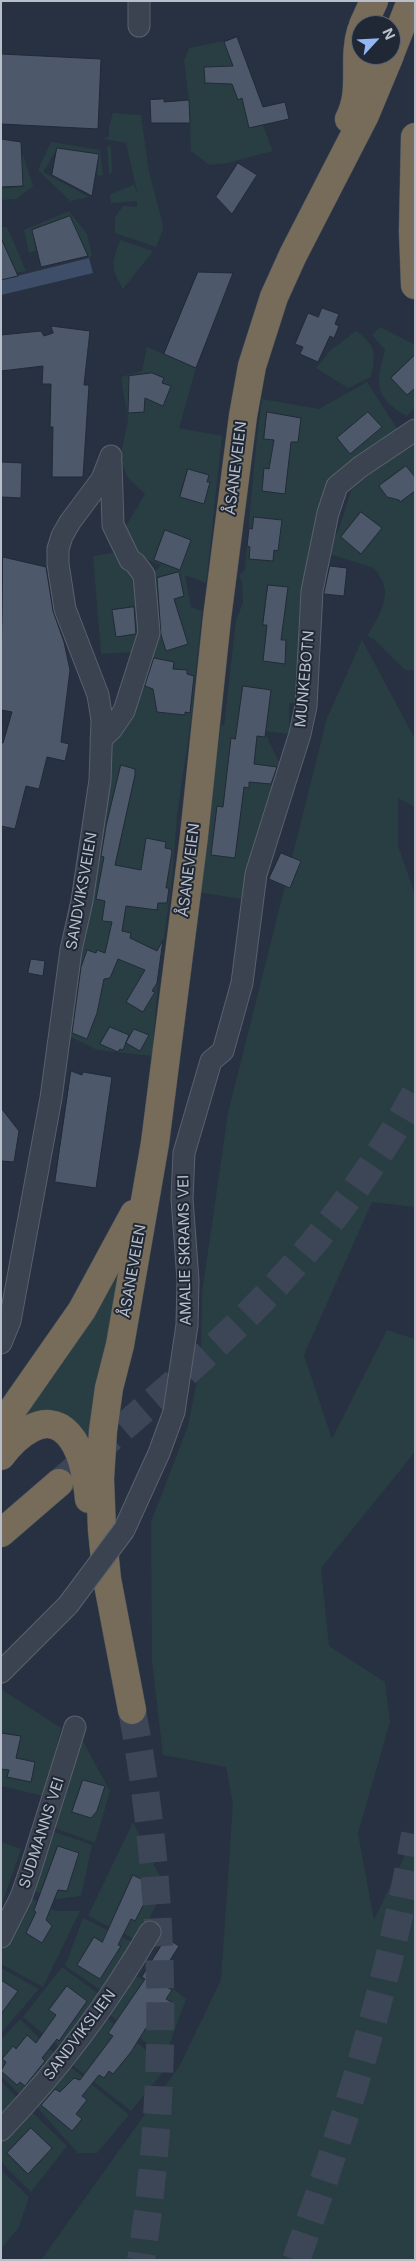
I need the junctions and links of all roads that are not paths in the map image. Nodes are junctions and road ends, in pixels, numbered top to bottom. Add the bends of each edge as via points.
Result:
1 (139, 1) edge
2 (374, 1) edge
3 (411, 1) edge
4 (368, 15) edge
5 (139, 26) dead end
6 (401, 26) edge
7 (356, 65) edge
8 (385, 65) edge
9 (415, 137) edge
10 (338, 168) junction
11 (415, 285) edge
12 (415, 430) edge
13 (101, 739) junction
14 (223, 1051) joint
15 (148, 1188) junction
16 (1, 1343) edge
17 (1, 1426) edge
18 (1, 1456) edge
19 (59, 1483) tunnel mouth
20 (1, 1533) edge
21 (1, 1672) edge
22 (75, 1727) dead end
23 (150, 1932) dead end
24 (1, 1937) edge
25 (1, 2130) edge

1 - 5 street
2 - 4 highway
3 - 6 highway, ÅSANEVEIEN
7 - 10 highway via 355,103 334,148
8 - 10 highway, ÅSANEVEIEN
9 - 11 highway
10 - 15 highway, ÅSANEVEIEN via 274,297 252,366 217,618 193,846
12 - 14 street, MUNKEBOTN via 337,486 328,513 312,591 306,706 256,874 242,983
13 - 13 street, SANDVIKSVEIEN via 98,695 65,609 58,549 62,536 102,479 111,456 113,525 123,549 144,575 149,632 124,710
13 - 16 street, SANDVIKSVEIEN via 99,788 71,950 51,1098 10,1321
14 - 21 street, AMALIE SKRAMS VEI, bridge via 211,1061 184,1153 182,1198 188,1280 187,1325 174,1412 124,1530 68,1605
15 - 17 highway via 82,1310
15 - 18 highway, ÅSANEVEIEN via 120,1345 109,1388 100,1480 107,1580 132,1710 112,1656 97,1581 87,1485 76,1446 67,1433 45,1424 19,1435
19 - 20 highway
22 - 24 street, SUDMANNS VEI via 30,1871
23 - 25 street, SANDVIKSLIEN via 86,2031

